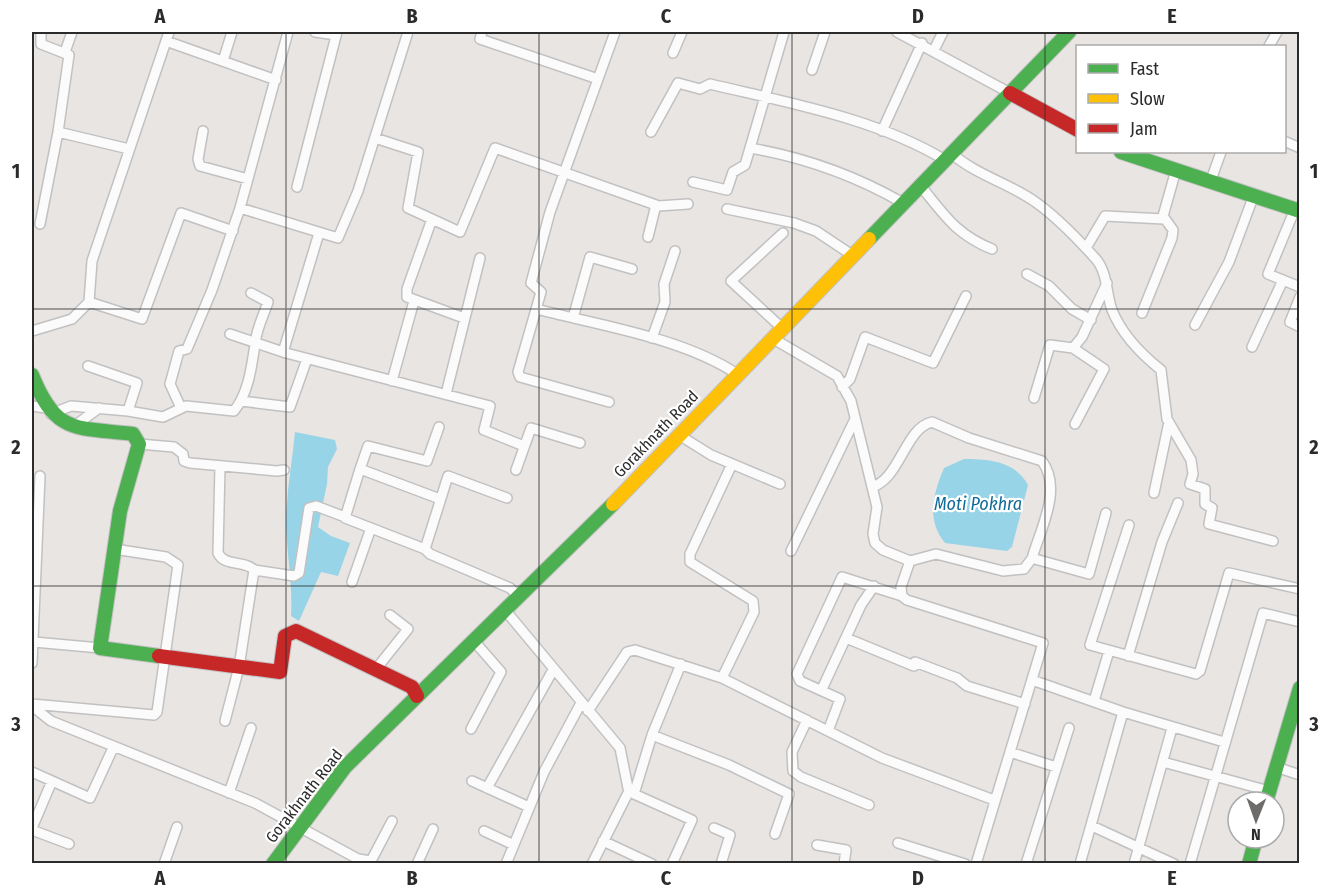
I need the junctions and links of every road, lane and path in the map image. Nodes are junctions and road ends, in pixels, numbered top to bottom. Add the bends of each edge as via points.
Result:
1 (41, 32) edge
2 (72, 32) edge
3 (232, 32) edge
4 (288, 32) edge
5 (315, 32) edge
6 (408, 32) edge
7 (482, 32) edge
8 (615, 32) edge
9 (682, 32) edge
10 (784, 32) edge
11 (825, 32) edge
12 (897, 32) edge
13 (943, 32) edge
14 (1069, 32) edge
15 (337, 33) edge
16 (167, 36) edge
17 (921, 43) junction
18 (934, 50) junction
19 (65, 52) junction
20 (673, 53) dead end
21 (223, 61) junction
22 (812, 70) dead end
23 (598, 79) junction
24 (276, 80) junction
25 (1010, 93) junction
26 (764, 97) junction
27 (1076, 129) edge
28 (203, 131) dead end
29 (882, 131) junction
30 (58, 132) junction
31 (651, 132) dead end
32 (375, 138) junction
33 (750, 148) junction
34 (129, 149) junction
35 (1123, 153) edge
36 (1221, 153) edge
37 (948, 157) junction
38 (1176, 170) junction
39 (565, 171) junction
40 (248, 179) junction
41 (1210, 180) junction
42 (693, 182) dead end
43 (919, 184) junction
44 (297, 187) dead end
45 (1254, 195) junction
46 (903, 203) junction
47 (688, 204) dead end
48 (658, 206) junction
49 (240, 208) junction
50 (727, 209) dead end
51 (1297, 210) edge
52 (432, 219) junction
53 (1164, 219) junction
54 (40, 224) dead end
55 (233, 231) junction
56 (319, 232) junction
57 (783, 232) dead end
58 (648, 237) dead end
59 (992, 249) dead end
60 (1086, 249) junction
61 (675, 251) dead end
62 (852, 255) junction
63 (480, 258) dead end
64 (632, 269) dead end
65 (1027, 274) dead end
66 (1283, 280) junction
67 (1107, 283) junction
68 (1299, 287) edge
69 (251, 293) dead end
70 (966, 296) dead end
71 (1299, 297) edge
72 (414, 301) junction
73 (89, 302) junction
74 (536, 309) junction
75 (1142, 313) dead end
76 (464, 318) junction
77 (573, 318) junction
78 (1091, 320) junction
79 (1195, 325) dead end
80 (1299, 327) edge
81 (32, 331) edge
82 (777, 333) junction
83 (230, 334) dead end
84 (652, 338) junction
85 (255, 343) junction
86 (1252, 347) dead end
87 (1073, 348) junction
88 (286, 353) junction
89 (307, 358) junction
90 (88, 366) dead end
91 (737, 374) junction
92 (32, 375) edge
93 (392, 381) junction
94 (842, 387) junction
95 (446, 394) junction
96 (1034, 399) dead end
97 (241, 401) junction
98 (609, 402) dead end
99 (32, 406) edge
100 (99, 408) junction
101 (181, 408) junction
102 (49, 411) junction
103 (128, 411) junction
104 (855, 419) junction
105 (1169, 422) junction
106 (1075, 424) dead end
107 (73, 427) junction
108 (439, 427) dead end
109 (679, 435) junction
110 (580, 443) dead end
111 (139, 444) junction
112 (524, 446) junction
113 (732, 464) junction
114 (220, 466) junction
115 (284, 470) dead end
116 (360, 470) junction
117 (516, 470) dead end
118 (40, 476) dead end
119 (780, 484) dead end
120 (872, 487) junction
121 (1154, 493) dead end
122 (507, 498) dead end
123 (440, 499) junction
124 (1178, 503) dead end
125 (1106, 513) dead end
126 (345, 517) junction
127 (35, 525) edge
128 (1129, 525) dead end
129 (371, 528) junction
130 (1273, 541) dead end
131 (114, 549) junction
132 (425, 549) junction
133 (791, 551) dead end
134 (1033, 557) junction
135 (910, 561) junction
136 (254, 570) junction
137 (352, 582) dead end
138 (874, 586) junction
139 (1299, 589) edge
140 (902, 596) junction
141 (519, 597) junction
142 (505, 610) junction
143 (390, 615) dead end
144 (1299, 622) edge
145 (846, 638) junction
146 (474, 641) junction
147 (34, 642) junction
148 (100, 648) junction
149 (1109, 651) junction
150 (1128, 656) junction
151 (167, 657) junction
152 (32, 663) edge
153 (681, 664) junction
154 (239, 667) junction
155 (376, 669) junction
156 (553, 670) junction
157 (723, 678) junction
158 (1032, 680) junction
159 (822, 689) junction
160 (417, 696) junction
161 (1298, 698) edge
162 (1094, 701) junction
163 (581, 703) junction
164 (1025, 704) junction
165 (32, 705) edge
166 (588, 711) junction
167 (1123, 712) junction
168 (807, 720) junction
169 (225, 721) dead end
170 (251, 728) dead end
171 (1069, 728) dead end
172 (1172, 728) junction
173 (471, 729) dead end
174 (828, 731) junction
175 (652, 735) junction
176 (1224, 742) junction
177 (113, 748) junction
178 (1010, 752) junction
179 (1163, 762) junction
180 (1056, 767) junction
181 (1276, 767) junction
182 (32, 772) edge
183 (1299, 775) edge
184 (801, 777) junction
185 (1214, 777) junction
186 (52, 781) junction
187 (472, 781) dead end
188 (487, 788) junction
189 (1248, 790) edge
190 (1269, 790) edge
191 (631, 792) junction
192 (229, 793) junction
193 (789, 794) junction
194 (994, 800) junction
195 (869, 805) dead end
196 (529, 807) junction
197 (392, 821) dead end
198 (1092, 826) junction
199 (177, 827) dead end
200 (714, 828) dead end
201 (32, 829) edge
202 (299, 829) junction
203 (433, 829) dead end
204 (484, 831) dead end
205 (776, 834) dead end
206 (603, 841) junction
207 (898, 843) dead end
208 (69, 844) dead end
209 (514, 845) junction
210 (817, 845) dead end
211 (1139, 847) junction
212 (375, 862) edge
213 (164, 864) edge
214 (273, 864) edge
215 (417, 864) edge
216 (506, 864) edge
217 (592, 864) edge
218 (652, 864) edge
219 (672, 864) edge
220 (721, 864) edge
221 (844, 864) edge
222 (964, 864) edge
223 (976, 864) edge
224 (1026, 864) edge
225 (1080, 864) edge
226 (1134, 864) edge
227 (1174, 864) edge
228 (1190, 864) edge

1 - 19 street via 41,44
2 - 19 street
3 - 21 street
4 - 24 street
5 - 15 street
6 - 32 street
7 - 23 street via 480,39
8 - 23 street
9 - 20 street
10 - 26 street
11 - 22 street
12 - 17 street
13 - 18 street
14 - 25 main road, Gorakhnath Road
15 - 44 street
16 - 21 street
16 - 34 street
17 - 18 street
17 - 29 street
18 - 25 street
19 - 30 street via 69,55
21 - 24 street
23 - 39 street
24 - 40 street
25 - 27 main road
25 - 37 main road, Gorakhnath Road
26 - 29 street
26 - 31 street via 710,84 698,88 679,82
26 - 33 street
28 - 40 street via 200,166
29 - 37 street
30 - 34 street
30 - 54 street
32 - 52 street via 418,152 407,207
32 - 56 street via 341,237
33 - 42 street via 745,165 733,172 728,189
33 - 46 street via 822,167
34 - 73 street via 92,261
35 - 38 main road
36 - 41 street
37 - 43 main road, Gorakhnath Road
37 - 60 street via 1030,198
38 - 41 main road
38 - 53 street
39 - 48 street
39 - 52 street via 495,148 462,231
39 - 74 street via 531,283 541,289
40 - 49 street
41 - 45 main road
43 - 46 main road, Gorakhnath Road
43 - 59 street via 955,229
45 - 51 main road
45 - 79 street via 1228,262
46 - 62 main road, Gorakhnath Road
47 - 48 street
48 - 58 street
49 - 55 street
49 - 56 street
50 - 62 street via 816,231
51 - 66 street via 1269,271 1269,275
52 - 72 street via 407,289 407,297
53 - 60 street via 1105,216
53 - 75 street via 1173,230 1172,238
55 - 73 street via 181,213 142,319
55 - 101 street via 187,350 179,351 170,384
56 - 88 street
57 - 82 street via 731,281
60 - 67 street via 1098,261
61 - 84 street via 664,284 665,302
62 - 82 main road, Gorakhnath Road
63 - 76 street
64 - 77 street via 590,257
65 - 78 street via 1055,290 1072,309
66 - 68 street
66 - 86 street
67 - 78 street
67 - 105 street via 1112,310 1137,351 1161,370
69 - 85 street via 268,302
70 - 94 street via 933,363 865,337 850,379
71 - 80 street via 1290,320
72 - 76 street
72 - 93 street
73 - 81 street via 72,320
74 - 77 street
74 - 98 street via 518,375
76 - 95 street
77 - 84 street
78 - 87 street
82 - 91 main road, Gorakhnath Road
82 - 94 street via 837,376
83 - 85 street
84 - 91 street via 722,364
85 - 88 street
85 - 97 street
87 - 96 street via 1050,345
87 - 106 street via 1104,369
88 - 89 street
89 - 93 street
89 - 97 street via 290,407
90 - 103 street via 137,383
91 - 109 main road, Gorakhnath Road
92 - 102 main road
93 - 95 street
94 - 104 street via 851,401
95 - 112 street via 490,406 484,430
97 - 101 street via 231,412
99 - 102 street
100 - 102 street via 71,406
100 - 103 street
100 - 107 street
101 - 103 street via 166,417
102 - 107 main road
104 - 120 street
104 - 133 street
105 - 121 street
105 - 130 street via 1191,460 1191,484 1204,489 1205,504 1212,508 1209,524
107 - 111 main road via 133,434
108 - 116 street via 427,461 368,446
109 - 113 street
109 - 141 main road, Gorakhnath Road
110 - 112 street via 532,428
111 - 114 street via 174,447 183,454 184,461
111 - 131 main road
112 - 117 street
113 - 119 street
113 - 157 street via 690,554 690,562 753,601 754,612
114 - 115 street
114 - 136 street via 218,553 225,560
116 - 123 street
116 - 126 street
118 - 127 street
120 - 134 street via 885,481 913,438 933,422 969,438 1039,458 1049,475 1050,497
120 - 135 street via 877,507 875,543
122 - 123 street via 448,476
123 - 132 street
124 - 150 street via 1162,542
125 - 134 street via 1089,574
126 - 129 street
126 - 136 street via 316,506 309,508 299,573 294,576
127 - 147 street
128 - 149 street via 1089,642
129 - 132 street
129 - 137 street
131 - 148 main road
131 - 151 street via 166,557 178,565
132 - 141 street via 510,588
134 - 135 street via 1024,569 1003,571 936,554
135 - 140 street
136 - 154 street
138 - 140 street
138 - 145 street
138 - 159 street via 842,577 797,674 800,681
139 - 150 street via 1229,573 1198,673
140 - 158 street via 1042,642
141 - 142 main road, Gorakhnath Road
142 - 146 main road, Gorakhnath Road
142 - 156 street
143 - 155 street via 408,629
144 - 176 street via 1263,613
145 - 159 street
145 - 164 street via 957,678 966,686
146 - 160 main road, Gorakhnath Road
146 - 173 street via 501,672
147 - 148 street
147 - 152 street
148 - 151 main road
149 - 150 street
149 - 162 street
151 - 154 main road
151 - 165 street via 154,715
153 - 157 street
153 - 166 street via 630,650
153 - 175 street
154 - 155 main road via 281,671 285,636 296,631
154 - 169 street
155 - 160 main road via 412,687
156 - 163 street
156 - 188 street
157 - 168 street
158 - 162 street
158 - 164 street
159 - 174 street via 841,701
160 - 202 main road, Gorakhnath Road via 345,766
161 - 181 main road
162 - 167 street
163 - 166 street
163 - 196 street
164 - 178 street
165 - 177 street via 51,722
166 - 191 street via 620,748
167 - 172 street
167 - 198 street
168 - 174 street
168 - 184 street via 792,752 794,771
170 - 192 street
171 - 180 street
172 - 176 street
172 - 179 street
174 - 194 street via 882,758
175 - 191 street
175 - 193 street
176 - 185 street
177 - 186 street via 90,798
177 - 192 street
178 - 180 street
178 - 194 street
179 - 185 street
179 - 211 street
180 - 224 street
181 - 183 street
181 - 190 main road
182 - 186 street
184 - 193 street
184 - 195 street
185 - 189 street
185 - 228 street
186 - 201 street
187 - 188 street
188 - 196 street
191 - 206 street
191 - 219 street via 692,820
192 - 202 street
193 - 205 street
194 - 223 street
196 - 209 street
197 - 212 street
198 - 211 street
198 - 225 street
199 - 213 street
200 - 220 street via 730,835
201 - 208 street
202 - 212 street via 339,851
202 - 214 main road, Gorakhnath Road
203 - 215 street
204 - 209 street
206 - 217 street
206 - 218 street
207 - 222 street
209 - 216 street
210 - 221 street via 846,850
211 - 226 street
211 - 227 street

